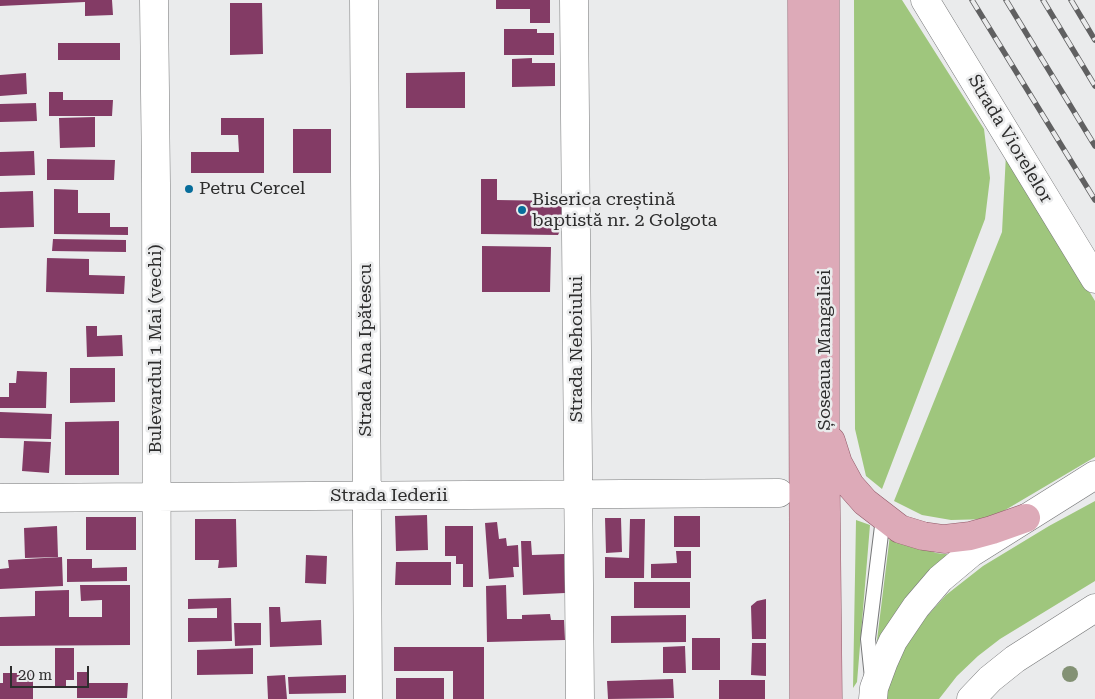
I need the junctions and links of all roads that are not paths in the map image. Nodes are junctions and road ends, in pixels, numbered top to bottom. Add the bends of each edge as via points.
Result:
1 (154, 0) edge
2 (364, 0) edge
3 (574, 0) edge
4 (802, 0) edge
5 (824, 0) edge
6 (925, 0) edge
7 (813, 78) junction
8 (1095, 279) edge
9 (825, 419) junction
10 (1095, 475) edge
11 (778, 493) dead end
12 (578, 494) junction
13 (367, 496) junction
14 (157, 497) junction
15 (0, 498) edge
16 (883, 518) junction
17 (1026, 518) junction
18 (1095, 608) edge
19 (873, 694) edge
20 (157, 699) edge
21 (368, 699) edge
22 (580, 699) edge
23 (804, 699) edge
24 (828, 699) edge
25 (971, 699) edge

1 - 14 street, Bulevardul 1 Mai (vechi)
2 - 13 street, Strada Ana Ipătescu
3 - 12 street, Strada Nehoiului
4 - 7 main road, Șoseaua Mangaliei
5 - 7 main road, Șoseaua Mangaliei
6 - 8 street, Strada Viorelelor
7 - 9 main road, Șoseaua Mangaliei
7 - 23 main road, Șoseaua Mangaliei
9 - 16 main road via 838,463 846,478 864,502
9 - 24 main road, Șoseaua Mangaliei
10 - 17 street
11 - 12 street, Strada Iederii
12 - 13 street, Strada Iederii
12 - 22 street, Strada Nehoiului
13 - 14 street, Strada Iederii
13 - 21 street, Strada Ana Ipătescu
14 - 15 street, Strada Iederii
14 - 20 street, Bulevardul 1 Mai (vechi)
16 - 17 main road via 900,529 944,539 970,536
16 - 19 lane via 868,639
17 - 19 street via 972,553 940,579 893,641
18 - 25 street via 1015,659

